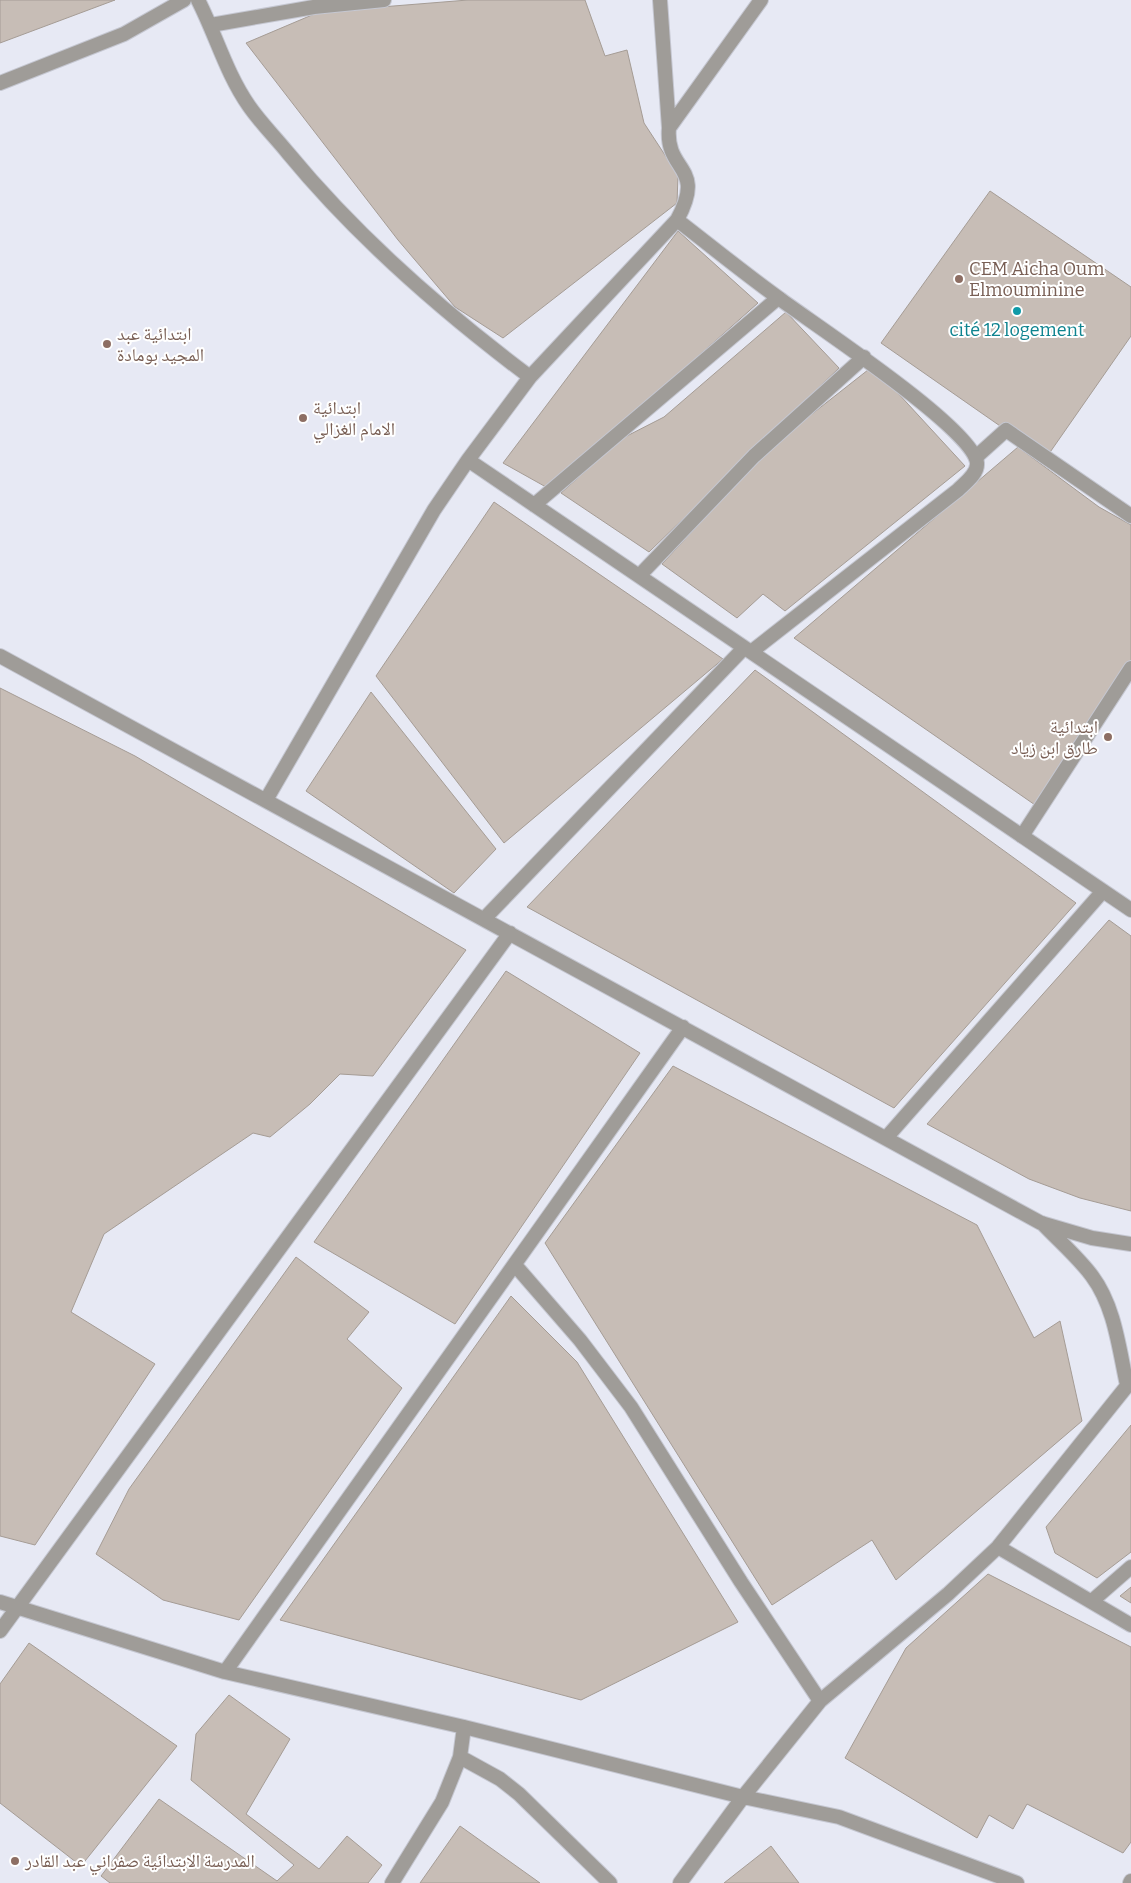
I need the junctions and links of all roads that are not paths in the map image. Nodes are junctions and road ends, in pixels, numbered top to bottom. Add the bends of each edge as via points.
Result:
1 (184, 0) edge
2 (198, 0) edge
3 (384, 0) edge
4 (660, 0) edge
5 (754, 3) edge
6 (211, 25) junction
7 (0, 83) edge
8 (669, 128) junction
9 (677, 220) junction
10 (778, 298) junction
11 (864, 357) junction
12 (530, 377) junction
13 (976, 457) junction
14 (468, 460) junction
15 (534, 505) junction
16 (1131, 516) edge
17 (639, 576) junction
18 (748, 650) junction
19 (0, 656) edge
20 (1131, 668) edge
21 (266, 800) junction
22 (1022, 836) junction
23 (1102, 891) junction
24 (1131, 910) edge
25 (484, 919) junction
26 (510, 933) junction
27 (683, 1027) junction
28 (886, 1138) junction
29 (1041, 1222) junction
30 (1131, 1244) edge
31 (515, 1265) junction
32 (1129, 1383) edge
33 (998, 1547) junction
34 (1131, 1567) edge
35 (1092, 1601) junction
36 (0, 1602) edge
37 (18, 1607) junction
38 (1131, 1625) edge
39 (0, 1631) edge
40 (226, 1672) junction
41 (820, 1700) junction
42 (464, 1727) junction
43 (460, 1756) junction
44 (743, 1797) junction
45 (392, 1883) edge
46 (610, 1883) edge
47 (680, 1883) edge
48 (1017, 1883) edge

1 - 7 street via 124,34
2 - 6 street
3 - 6 street via 314,7
4 - 8 street
5 - 8 street
6 - 12 street via 233,80 250,107 314,185 363,236 485,344
8 - 9 street via 670,150 688,179 689,192
9 - 10 street
9 - 12 street
10 - 11 street
10 - 15 street
11 - 13 street via 926,406
11 - 17 street via 754,456
12 - 14 street
13 - 16 street via 1006,430
13 - 18 street via 976,471 958,490
14 - 15 street
14 - 21 street via 434,510
15 - 17 street
17 - 18 street
18 - 22 street
18 - 25 street
19 - 21 street
20 - 22 street
21 - 25 street
22 - 23 street
23 - 24 street
23 - 28 street
25 - 26 street
26 - 27 street
26 - 37 street
27 - 28 street
27 - 31 street
28 - 29 street
29 - 30 street via 1092,1238
29 - 32 street via 1092,1277 1105,1299
31 - 40 street
31 - 41 street via 580,1340 631,1407
32 - 33 street
33 - 35 street
33 - 41 street via 948,1594
34 - 35 street
35 - 38 street
36 - 37 street
37 - 39 street
37 - 40 street
40 - 42 street
41 - 44 street
42 - 43 street
42 - 44 street
43 - 45 street via 442,1802
43 - 46 street via 519,1794
44 - 47 street
44 - 48 street via 839,1817

